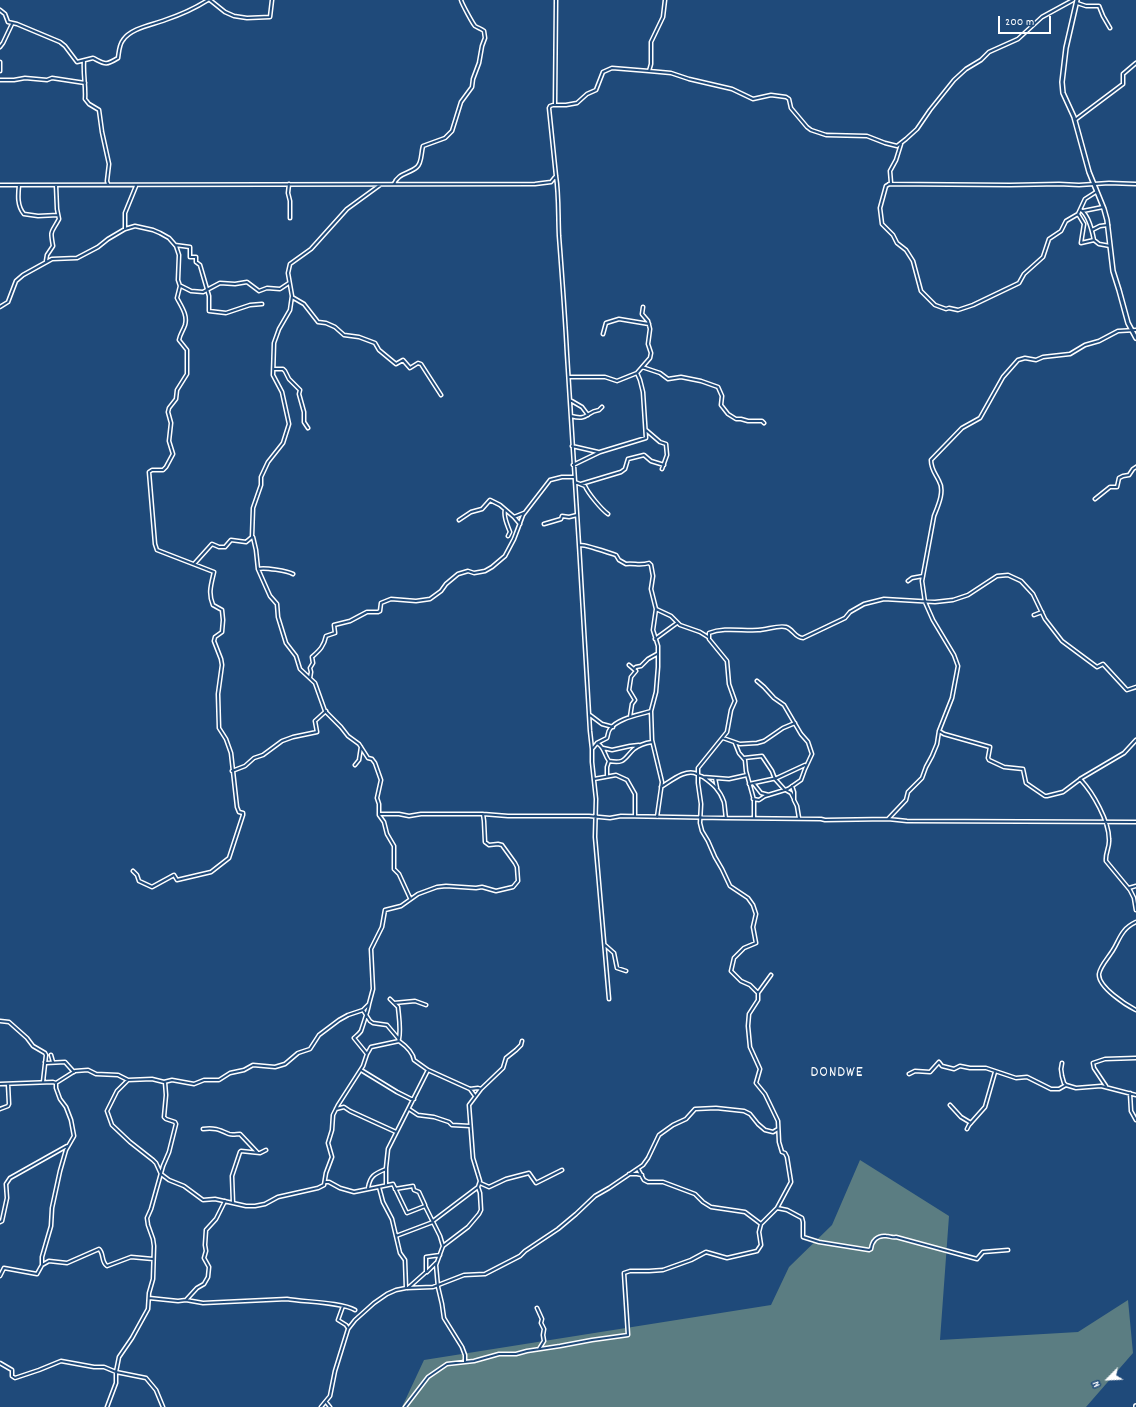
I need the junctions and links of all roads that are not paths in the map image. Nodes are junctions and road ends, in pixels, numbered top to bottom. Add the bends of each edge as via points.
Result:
1 (209, 0) edge
2 (272, 0) edge
3 (461, 0) edge
4 (556, 0) edge
5 (665, 0) edge
6 (1074, 0) edge
7 (1077, 2) edge
8 (0, 10) edge
9 (12, 23) junction
10 (1110, 28) dead end
11 (0, 47) edge
12 (84, 61) junction
13 (0, 62) edge
14 (1136, 63) edge
15 (0, 71) edge
16 (650, 71) junction
17 (0, 80) edge
18 (85, 83) junction
19 (555, 105) junction
20 (1075, 120) junction
21 (902, 143) junction
22 (556, 176) junction
23 (549, 183) junction
24 (108, 184) junction
25 (290, 184) junction
26 (381, 184) junction
27 (394, 184) junction
28 (889, 184) junction
29 (1094, 184) junction
30 (1136, 184) edge
31 (0, 185) edge
32 (20, 185) junction
33 (56, 185) junction
34 (134, 186) junction
35 (557, 188) junction
36 (1097, 192) junction
37 (1103, 207) junction
38 (1082, 210) junction
39 (1078, 214) junction
40 (58, 215) junction
41 (290, 218) dead end
42 (1108, 225) junction
43 (124, 229) junction
44 (1092, 230) junction
45 (1094, 240) junction
46 (175, 245) junction
47 (1110, 246) junction
48 (46, 262) junction
49 (289, 283) junction
50 (180, 285) junction
51 (208, 290) junction
52 (292, 296) junction
53 (262, 304) dead end
54 (0, 307) edge
55 (643, 307) dead end
56 (649, 324) junction
57 (1134, 331) edge
58 (603, 334) dead end
59 (1136, 338) edge
60 (642, 367) junction
61 (274, 369) junction
62 (637, 372) junction
63 (570, 378) junction
64 (441, 396) dead end
65 (570, 400) junction
66 (602, 407) dead end
67 (588, 415) junction
68 (571, 416) junction
69 (764, 423) dead end
70 (308, 428) dead end
71 (645, 429) junction
72 (572, 446) junction
73 (600, 452) junction
74 (574, 465) junction
75 (664, 465) junction
76 (1136, 467) edge
77 (662, 469) dead end
78 (574, 477) junction
79 (575, 482) junction
80 (580, 484) junction
81 (1095, 499) dead end
82 (505, 510) junction
83 (525, 512) junction
84 (608, 514) dead end
85 (577, 515) junction
86 (514, 517) junction
87 (459, 520) dead end
88 (520, 524) junction
89 (544, 524) dead end
90 (253, 536) junction
91 (508, 536) dead end
92 (579, 544) junction
93 (194, 564) junction
94 (258, 568) junction
95 (293, 574) dead end
96 (923, 576) junction
97 (908, 581) dead end
98 (925, 601) junction
99 (656, 609) junction
100 (1042, 612) junction
101 (1034, 615) dead end
102 (677, 623) junction
103 (708, 637) junction
104 (655, 638) junction
105 (657, 654) junction
106 (629, 665) dead end
107 (634, 669) junction
108 (310, 678) junction
109 (757, 681) dead end
110 (1136, 686) edge
111 (632, 710) junction
112 (326, 711) junction
113 (651, 711) junction
114 (590, 715) junction
115 (636, 716) junction
116 (630, 717) junction
117 (794, 723) junction
118 (613, 727) junction
119 (939, 731) junction
120 (723, 738) junction
121 (1136, 740) edge
122 (652, 742) junction
123 (597, 743) junction
124 (735, 743) junction
125 (640, 745) junction
126 (361, 746) junction
127 (603, 748) junction
128 (592, 749) junction
129 (744, 758) junction
130 (609, 761) junction
131 (355, 764) dead end
132 (806, 765) junction
133 (232, 771) junction
134 (698, 774) junction
135 (607, 775) junction
136 (747, 775) junction
137 (703, 777) junction
138 (715, 778) junction
139 (594, 779) junction
140 (775, 779) junction
141 (1080, 779) junction
142 (749, 784) junction
143 (754, 784) junction
144 (792, 786) junction
145 (662, 787) junction
146 (717, 788) junction
147 (786, 790) junction
148 (770, 795) junction
149 (753, 799) junction
150 (794, 799) junction
151 (380, 814) junction
152 (483, 814) junction
153 (635, 816) junction
154 (595, 817) junction
155 (657, 817) junction
156 (700, 818) junction
157 (704, 818) junction
158 (726, 818) junction
159 (754, 818) junction
160 (800, 819) junction
161 (890, 819) junction
162 (1105, 822) junction
163 (1136, 822) edge
164 (700, 823) junction
165 (133, 871) dead end
166 (1136, 886) edge
167 (1129, 888) junction
168 (410, 899) junction
169 (1136, 910) edge
170 (1136, 922) edge
171 (604, 944) junction
172 (626, 971) dead end
173 (771, 975) dead end
174 (758, 993) junction
175 (390, 999) dead end
176 (609, 999) dead end
177 (394, 1003) junction
178 (369, 1004) junction
179 (426, 1005) dead end
180 (363, 1010) junction
181 (1136, 1010) edge
182 (366, 1015) junction
183 (0, 1021) edge
184 (399, 1040) junction
185 (522, 1041) dead end
186 (367, 1054) junction
187 (51, 1056) dead end
188 (1136, 1058) edge
189 (45, 1062) junction
190 (53, 1062) junction
191 (1062, 1063) dead end
192 (361, 1070) junction
193 (428, 1070) junction
194 (74, 1072) junction
195 (995, 1072) junction
196 (909, 1074) dead end
197 (128, 1080) junction
198 (43, 1082) junction
199 (165, 1082) junction
200 (56, 1083) junction
201 (0, 1084) edge
202 (8, 1084) junction
203 (1066, 1085) junction
204 (1107, 1087) junction
205 (470, 1089) junction
206 (481, 1089) junction
207 (1130, 1093) junction
208 (1136, 1095) edge
209 (476, 1096) junction
210 (413, 1100) junction
211 (950, 1105) dead end
212 (0, 1109) edge
213 (336, 1109) junction
214 (408, 1109) junction
215 (1136, 1120) edge
216 (971, 1123) junction
217 (470, 1126) junction
218 (778, 1128) junction
219 (203, 1129) dead end
220 (967, 1129) dead end
221 (396, 1132) junction
222 (68, 1146) junction
223 (266, 1150) dead end
224 (257, 1152) junction
225 (386, 1169) junction
226 (638, 1169) junction
227 (562, 1170) dead end
228 (162, 1174) junction
229 (629, 1174) junction
230 (642, 1175) junction
231 (325, 1182) junction
232 (480, 1183) junction
233 (386, 1185) junction
234 (379, 1187) junction
235 (478, 1187) junction
236 (368, 1189) junction
237 (395, 1189) junction
238 (225, 1201) junction
239 (233, 1203) junction
240 (425, 1206) junction
241 (777, 1208) junction
242 (0, 1222) edge
243 (433, 1222) junction
244 (761, 1224) junction
245 (396, 1236) junction
246 (443, 1246) junction
247 (1008, 1250) dead end
248 (440, 1255) junction
249 (153, 1259) junction
250 (436, 1263) junction
251 (42, 1265) junction
252 (425, 1272) junction
253 (0, 1276) edge
254 (438, 1285) junction
255 (407, 1288) junction
256 (148, 1298) junction
257 (186, 1300) junction
258 (343, 1306) junction
259 (537, 1308) dead end
260 (355, 1310) dead end
261 (348, 1329) junction
262 (539, 1349) junction
263 (465, 1362) junction
264 (0, 1363) edge
265 (116, 1372) junction
266 (326, 1402) junction
267 (107, 1407) edge
268 (163, 1407) edge
269 (321, 1407) edge
270 (330, 1407) edge
271 (404, 1407) edge

1 - 2 street via 227,13 247,18 270,17
1 - 12 street via 185,13 146,25 128,35 120,45 118,58 101,63 93,58
3 - 27 street via 473,24 486,34 472,87 461,102 452,131 445,138 424,146 418,166 398,177
4 - 19 street
5 - 16 street via 663,17 651,42
6 - 21 street via 1042,17 1019,38 989,52 966,69 954,80 917,129
7 - 10 street via 1082,6 1099,6
7 - 20 street via 1066,48 1062,82 1065,98
8 - 9 street via 5,14 7,21
9 - 11 street
9 - 12 street via 56,40 65,46 76,62
12 - 18 street
13 - 15 street
14 - 20 street via 1123,74 1123,84
16 - 19 street via 608,69 602,72 594,92 587,94 575,104
16 - 21 street via 732,89 753,99 771,95 786,96 791,108 802,122 814,131 826,135 867,136 894,146
17 - 18 street via 52,78
18 - 24 street via 85,101 99,110 109,164
19 - 22 street via 549,108
20 - 29 street
21 - 28 street via 890,172
22 - 23 street
22 - 35 street
23 - 27 street
23 - 35 street
24 - 33 street
24 - 34 street
25 - 26 street
25 - 34 street
25 - 41 street
26 - 27 street
26 - 49 street via 347,209 311,249 291,262
28 - 29 street
28 - 39 street via 880,209 882,224 914,261 921,291 935,305 946,309 958,310 1018,284 1024,274 1043,257 1048,241 1062,230 1066,221
29 - 30 street
29 - 36 street
31 - 32 street
32 - 33 street
32 - 40 street via 19,203 24,214
33 - 40 street
34 - 43 street via 125,213
35 - 63 street
36 - 37 street
36 - 38 street via 1083,202
37 - 38 street
37 - 42 street
38 - 39 street
38 - 44 street
39 - 45 street via 1084,224 1081,243
40 - 48 street via 59,219 51,231 53,246
42 - 44 street
42 - 47 street
43 - 46 street via 134,226 153,230 166,235
43 - 48 street via 96,249 77,258 58,258
44 - 45 street
45 - 47 street
46 - 50 street via 179,254
46 - 51 street via 190,247 190,257 196,257
47 - 57 street via 1112,271 1126,320
48 - 54 street via 19,278 14,284 8,302
49 - 51 street via 280,289 267,288 261,291 247,282 222,283
49 - 52 street
50 - 51 street via 195,292
50 - 93 street via 177,298 183,308 185,323 179,340 187,350 187,374 168,410 172,456 163,470 149,472 156,549
51 - 53 street via 210,311 226,313
52 - 61 street via 289,311 274,343
52 - 64 street via 304,304 317,322 335,327 344,335 375,343 379,350 396,364 404,360 410,368 421,364
55 - 56 street via 642,314
56 - 58 street via 619,319 606,323
56 - 60 street via 648,342 651,353
57 - 59 street
57 - 96 street via 1118,332 1070,354 1036,360 1018,360 1003,377 980,418 962,428 932,459 933,471 940,484 941,493
60 - 62 street
60 - 69 street via 660,373 668,379 681,377 718,387 722,396 721,405 728,414 736,419
61 - 70 street via 285,371 300,390 304,421
61 - 90 street via 274,377 282,392 289,424 283,443 268,462 261,477 261,485 252,508
62 - 63 street via 617,381 605,377
62 - 71 street via 643,392
63 - 65 street
65 - 67 street via 581,406
65 - 68 street
66 - 67 street
67 - 68 street via 580,418
68 - 72 street
71 - 73 street via 644,440
71 - 75 street via 666,444 667,455
72 - 73 street
72 - 74 street
73 - 74 street
74 - 78 street
75 - 77 street
75 - 80 street via 652,462 644,455 632,457 628,459 625,469 621,472
76 - 81 street via 1129,475 1120,478 1118,487 1110,487
78 - 79 street
78 - 83 street via 550,480
79 - 80 street
79 - 85 street
80 - 84 street via 585,486 588,493
82 - 86 street
82 - 87 street via 490,500 482,509 471,512
82 - 91 street via 504,515 510,532
83 - 86 street
83 - 88 street
85 - 89 street via 562,516
85 - 92 street
86 - 88 street
88 - 108 street via 505,556 491,568 458,574 430,600 384,601 378,612 367,612 348,622 334,625 335,633 326,636 321,649 312,657
90 - 93 street via 246,542 230,541 225,547 212,544
90 - 94 street
92 - 99 street via 616,555 626,564 651,564 651,589
92 - 114 street
93 - 133 street via 213,571 210,596 213,605 222,611 222,631 214,638 222,665 218,715 220,731 230,750
94 - 95 street
94 - 108 street via 270,596 277,604 286,643 296,656 300,669
96 - 97 street
96 - 98 street
98 - 100 street via 937,602 960,598 997,576 1008,575 1026,586
98 - 103 street via 884,599 864,604 846,617 803,638 782,626 757,630 715,631 709,633
98 - 119 street via 958,665 952,697
99 - 102 street via 671,616
99 - 104 street via 653,628
100 - 101 street
100 - 110 street via 1063,642 1098,667 1104,664 1127,690
102 - 103 street
102 - 104 street
103 - 120 street via 727,660 734,699 728,729
104 - 105 street
105 - 107 street
105 - 113 street via 656,692
106 - 107 street
107 - 111 street via 636,671 631,677 629,690 635,700
108 - 112 street via 315,682
109 - 117 street via 784,705
111 - 115 street
111 - 116 street
112 - 126 street via 348,736
112 - 133 street via 314,723 317,732 281,741 245,766
113 - 115 street
113 - 122 street
114 - 118 street via 602,724
114 - 128 street
115 - 116 street
116 - 118 street
117 - 124 street via 762,742
117 - 132 street via 811,748 812,756
118 - 123 street via 609,730 607,738
119 - 141 street via 990,746 989,760 1004,767 1023,769 1026,783 1045,796 1063,792
119 - 161 street via 936,748 922,778 911,788 906,800
120 - 124 street
120 - 134 street via 701,763
121 - 141 street via 1126,752
122 - 125 street
122 - 145 street
123 - 127 street
123 - 128 street
124 - 129 street
125 - 127 street via 612,750
125 - 130 street via 626,759
126 - 131 street via 359,760
126 - 151 street via 368,758 375,763 381,780 377,798
127 - 130 street
128 - 139 street
129 - 136 street
129 - 140 street via 762,756
130 - 135 street
132 - 140 street
132 - 144 street via 802,779
133 - 165 street via 237,807 239,812 244,813 229,858 211,872 177,880 174,875 153,886 139,881
134 - 137 street
134 - 145 street via 682,774
134 - 156 street
135 - 139 street
135 - 153 street via 617,775 628,780 635,794
136 - 138 street
136 - 142 street
137 - 138 street
137 - 146 street
138 - 146 street
139 - 154 street
140 - 143 street
140 - 147 street
141 - 162 street via 1096,800
142 - 143 street
142 - 149 street
143 - 148 street via 761,793
144 - 147 street
144 - 150 street
145 - 155 street
146 - 158 street via 724,803
147 - 148 street
147 - 150 street
148 - 149 street
149 - 159 street
150 - 160 street
151 - 152 street
151 - 168 street via 394,846 394,869 399,873
152 - 154 street
152 - 168 street via 485,842 489,845 501,845 517,867 518,882 511,888 497,892 482,887 441,886 421,892
153 - 154 street
153 - 155 street
154 - 171 street
155 - 156 street
156 - 157 street
156 - 164 street
157 - 158 street
157 - 164 street
158 - 159 street
159 - 160 street
160 - 161 street
161 - 162 street
162 - 163 street
162 - 167 street via 1109,840 1106,861
164 - 174 street via 730,886 748,898 754,908 756,914 753,928 756,942 736,956 731,969 741,981 753,987
166 - 167 street
167 - 169 street
168 - 178 street via 401,906 384,911 383,922 371,949 373,989
170 - 181 street via 1123,932 1099,975 1109,990 1123,1003
171 - 172 street via 614,954 617,968
171 - 176 street
173 - 174 street
174 - 218 street via 758,1000 750,1014 748,1030 752,1052 760,1069 756,1084 765,1094 777,1118
175 - 177 street
177 - 179 street via 414,1001
177 - 184 street via 398,1006
178 - 180 street
178 - 182 street
180 - 182 street
180 - 199 street via 339,1020 322,1033 310,1049 298,1053 282,1065 253,1065 219,1080 204,1080 194,1084 172,1080
182 - 184 street via 373,1024 387,1026
182 - 186 street via 361,1030 354,1038
183 - 189 street via 10,1022 33,1046 45,1053
184 - 186 street via 372,1046
184 - 193 street via 408,1048 414,1061
185 - 206 street via 521,1045 506,1058 503,1068
186 - 192 street
187 - 190 street
188 - 204 street via 1105,1058 1093,1063
189 - 190 street
189 - 198 street
190 - 194 street via 65,1062
191 - 203 street via 1062,1076
192 - 210 street
192 - 213 street
193 - 205 street
193 - 210 street
194 - 197 street via 88,1070 97,1075 118,1075
194 - 200 street
195 - 196 street via 986,1068 960,1066 954,1069 942,1066 939,1062 930,1072 915,1071
195 - 203 street via 1016,1078 1027,1077 1051,1090
195 - 216 street via 985,1107
197 - 199 street via 152,1079
197 - 228 street via 117,1091 107,1111 110,1122 155,1162
198 - 200 street
198 - 202 street
199 - 228 street via 164,1116 176,1124
200 - 222 street via 60,1099 73,1126 74,1137
201 - 202 street
202 - 212 street via 9,1104
203 - 204 street via 1076,1088
204 - 207 street
205 - 206 street
205 - 209 street
206 - 209 street
207 - 208 street
207 - 215 street via 1131,1111
209 - 217 street via 468,1105
210 - 214 street
211 - 216 street
213 - 221 street via 344,1107
213 - 231 street via 328,1143 332,1157
214 - 217 street via 418,1115 434,1117 452,1125
214 - 221 street
216 - 220 street
217 - 232 street via 473,1158
218 - 226 street via 773,1132 767,1131 750,1114 740,1110 695,1109 682,1121 673,1124 659,1135 648,1158
218 - 241 street via 780,1148 786,1155 791,1181
219 - 224 street via 213,1128 230,1134 240,1134
221 - 225 street via 387,1152
222 - 242 street via 10,1178 6,1184 6,1204
222 - 251 street via 52,1208 51,1226
223 - 224 street via 262,1153
224 - 239 street via 241,1151 238,1155 232,1176
225 - 233 street
225 - 236 street via 371,1178
226 - 229 street
226 - 230 street
227 - 232 street via 536,1183 529,1173 489,1187
228 - 238 street via 203,1200
228 - 249 street via 147,1218 153,1238
229 - 230 street
229 - 254 street via 595,1196 558,1229 520,1256 485,1274 464,1275
230 - 244 street via 644,1180 662,1182 695,1194 711,1207 746,1212
231 - 236 street via 354,1192
231 - 239 street via 318,1188 278,1197 261,1205
232 - 235 street
233 - 234 street
233 - 237 street via 392,1184
234 - 236 street
234 - 245 street
235 - 243 street
235 - 246 street via 482,1205 480,1214 464,1231
237 - 240 street via 413,1186 414,1190 419,1191
237 - 240 street via 407,1213
238 - 239 street
238 - 257 street via 216,1219 206,1230 204,1258 209,1267 208,1277
240 - 243 street
241 - 244 street
241 - 247 street via 802,1218 803,1237 819,1242 870,1250 875,1239 884,1236 896,1237 977,1259 983,1252
243 - 245 street
243 - 246 street
244 - 262 street via 761,1247 755,1252 725,1258 706,1252 663,1270 624,1273 628,1326 626,1336
245 - 255 street via 400,1253 405,1260
246 - 248 street
248 - 250 street
248 - 252 street via 426,1258
249 - 251 street via 131,1257 107,1266 99,1249 69,1262 51,1260
249 - 256 street via 153,1279
250 - 252 street
250 - 254 street
251 - 253 street via 37,1274 4,1268
252 - 255 street
254 - 255 street
254 - 263 street via 444,1318 462,1347
255 - 261 street via 393,1290 384,1296 358,1317
256 - 257 street
256 - 265 street via 146,1313 119,1357
257 - 258 street via 203,1303 287,1299
258 - 260 street
258 - 261 street via 338,1320
259 - 262 street via 544,1329 544,1341
261 - 266 street
262 - 263 street
263 - 271 street via 447,1364 434,1371
264 - 265 street via 12,1370 12,1376 15,1378 61,1360 104,1366
265 - 267 street via 116,1383
265 - 268 street via 147,1378 156,1390
266 - 269 street
266 - 270 street

